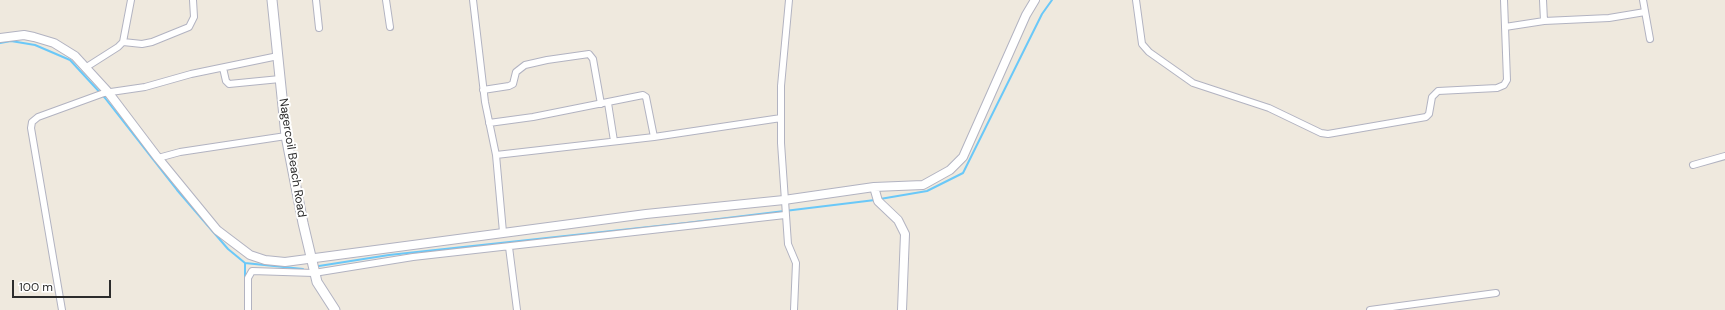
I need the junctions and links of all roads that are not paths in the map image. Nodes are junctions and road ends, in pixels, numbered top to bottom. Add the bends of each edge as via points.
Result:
1 (131, 0) edge
2 (193, 0) edge
3 (272, 0) edge
4 (316, 0) edge
5 (386, 0) edge
6 (473, 0) edge
7 (789, 0) edge
8 (1035, 0) edge
9 (1136, 0) edge
10 (1504, 0) edge
11 (1543, 0) edge
12 (1643, 0) edge
13 (1645, 12) junction
14 (1544, 21) junction
15 (390, 27) dead end
16 (1505, 27) junction
17 (319, 28) dead end
18 (0, 38) edge
19 (1650, 39) dead end
20 (123, 42) junction
21 (278, 56) junction
22 (86, 68) junction
23 (223, 68) junction
24 (280, 79) junction
25 (483, 90) junction
26 (104, 93) junction
27 (604, 103) junction
28 (781, 118) junction
29 (490, 124) junction
30 (286, 136) junction
31 (654, 137) junction
32 (614, 142) junction
33 (496, 155) junction
34 (1725, 156) edge
35 (158, 158) junction
36 (1693, 165) dead end
37 (876, 194) junction
38 (784, 201) junction
39 (785, 214) junction
40 (503, 232) junction
41 (509, 248) junction
42 (310, 259) junction
43 (314, 273) junction
44 (1496, 294) dead end
45 (62, 310) edge
46 (248, 310) edge
47 (335, 310) edge
48 (517, 310) edge
49 (794, 310) edge
50 (902, 310) edge
51 (1370, 310) edge

1 - 20 street
2 - 20 street via 194,17 189,27 152,42
3 - 21 main road, Nagercoil Beach Road
4 - 17 street
5 - 15 street
6 - 25 street
7 - 28 street via 781,86
8 - 37 street via 963,157 950,170 923,185
9 - 16 street via 1142,44 1148,52 1193,84 1269,108 1324,134 1426,117 1432,96 1438,90 1501,87 1507,80
10 - 16 street
11 - 14 street
12 - 13 street
13 - 14 street via 1609,18
13 - 19 street
14 - 16 street
18 - 22 street via 24,35 54,43 75,56
20 - 22 street
21 - 23 street
21 - 24 main road, Nagercoil Beach Road
22 - 26 street
23 - 24 street via 229,84
23 - 26 street via 145,87
24 - 30 main road, Nagercoil Beach Road
25 - 27 street via 513,84 516,72 525,65 589,54 593,59
25 - 29 street
26 - 35 street
26 - 45 street via 38,118 31,124
27 - 29 street
27 - 31 street via 645,95
27 - 32 street
28 - 31 street
28 - 38 street
29 - 33 street
30 - 35 street via 180,152
30 - 42 main road, Nagercoil Beach Road
31 - 32 street
32 - 33 street
33 - 40 street
34 - 36 street
35 - 42 street via 217,230 246,253 265,260 285,262
37 - 38 street
37 - 50 street via 898,220 905,234
38 - 39 street
38 - 40 street via 646,214
39 - 41 street
39 - 49 street via 788,244 796,262
40 - 42 street
41 - 43 street via 413,257
41 - 48 street
42 - 43 main road, Nagercoil Beach Road
43 - 46 street via 252,271 248,278
43 - 47 main road, Nagercoil Beach Road
44 - 51 street

